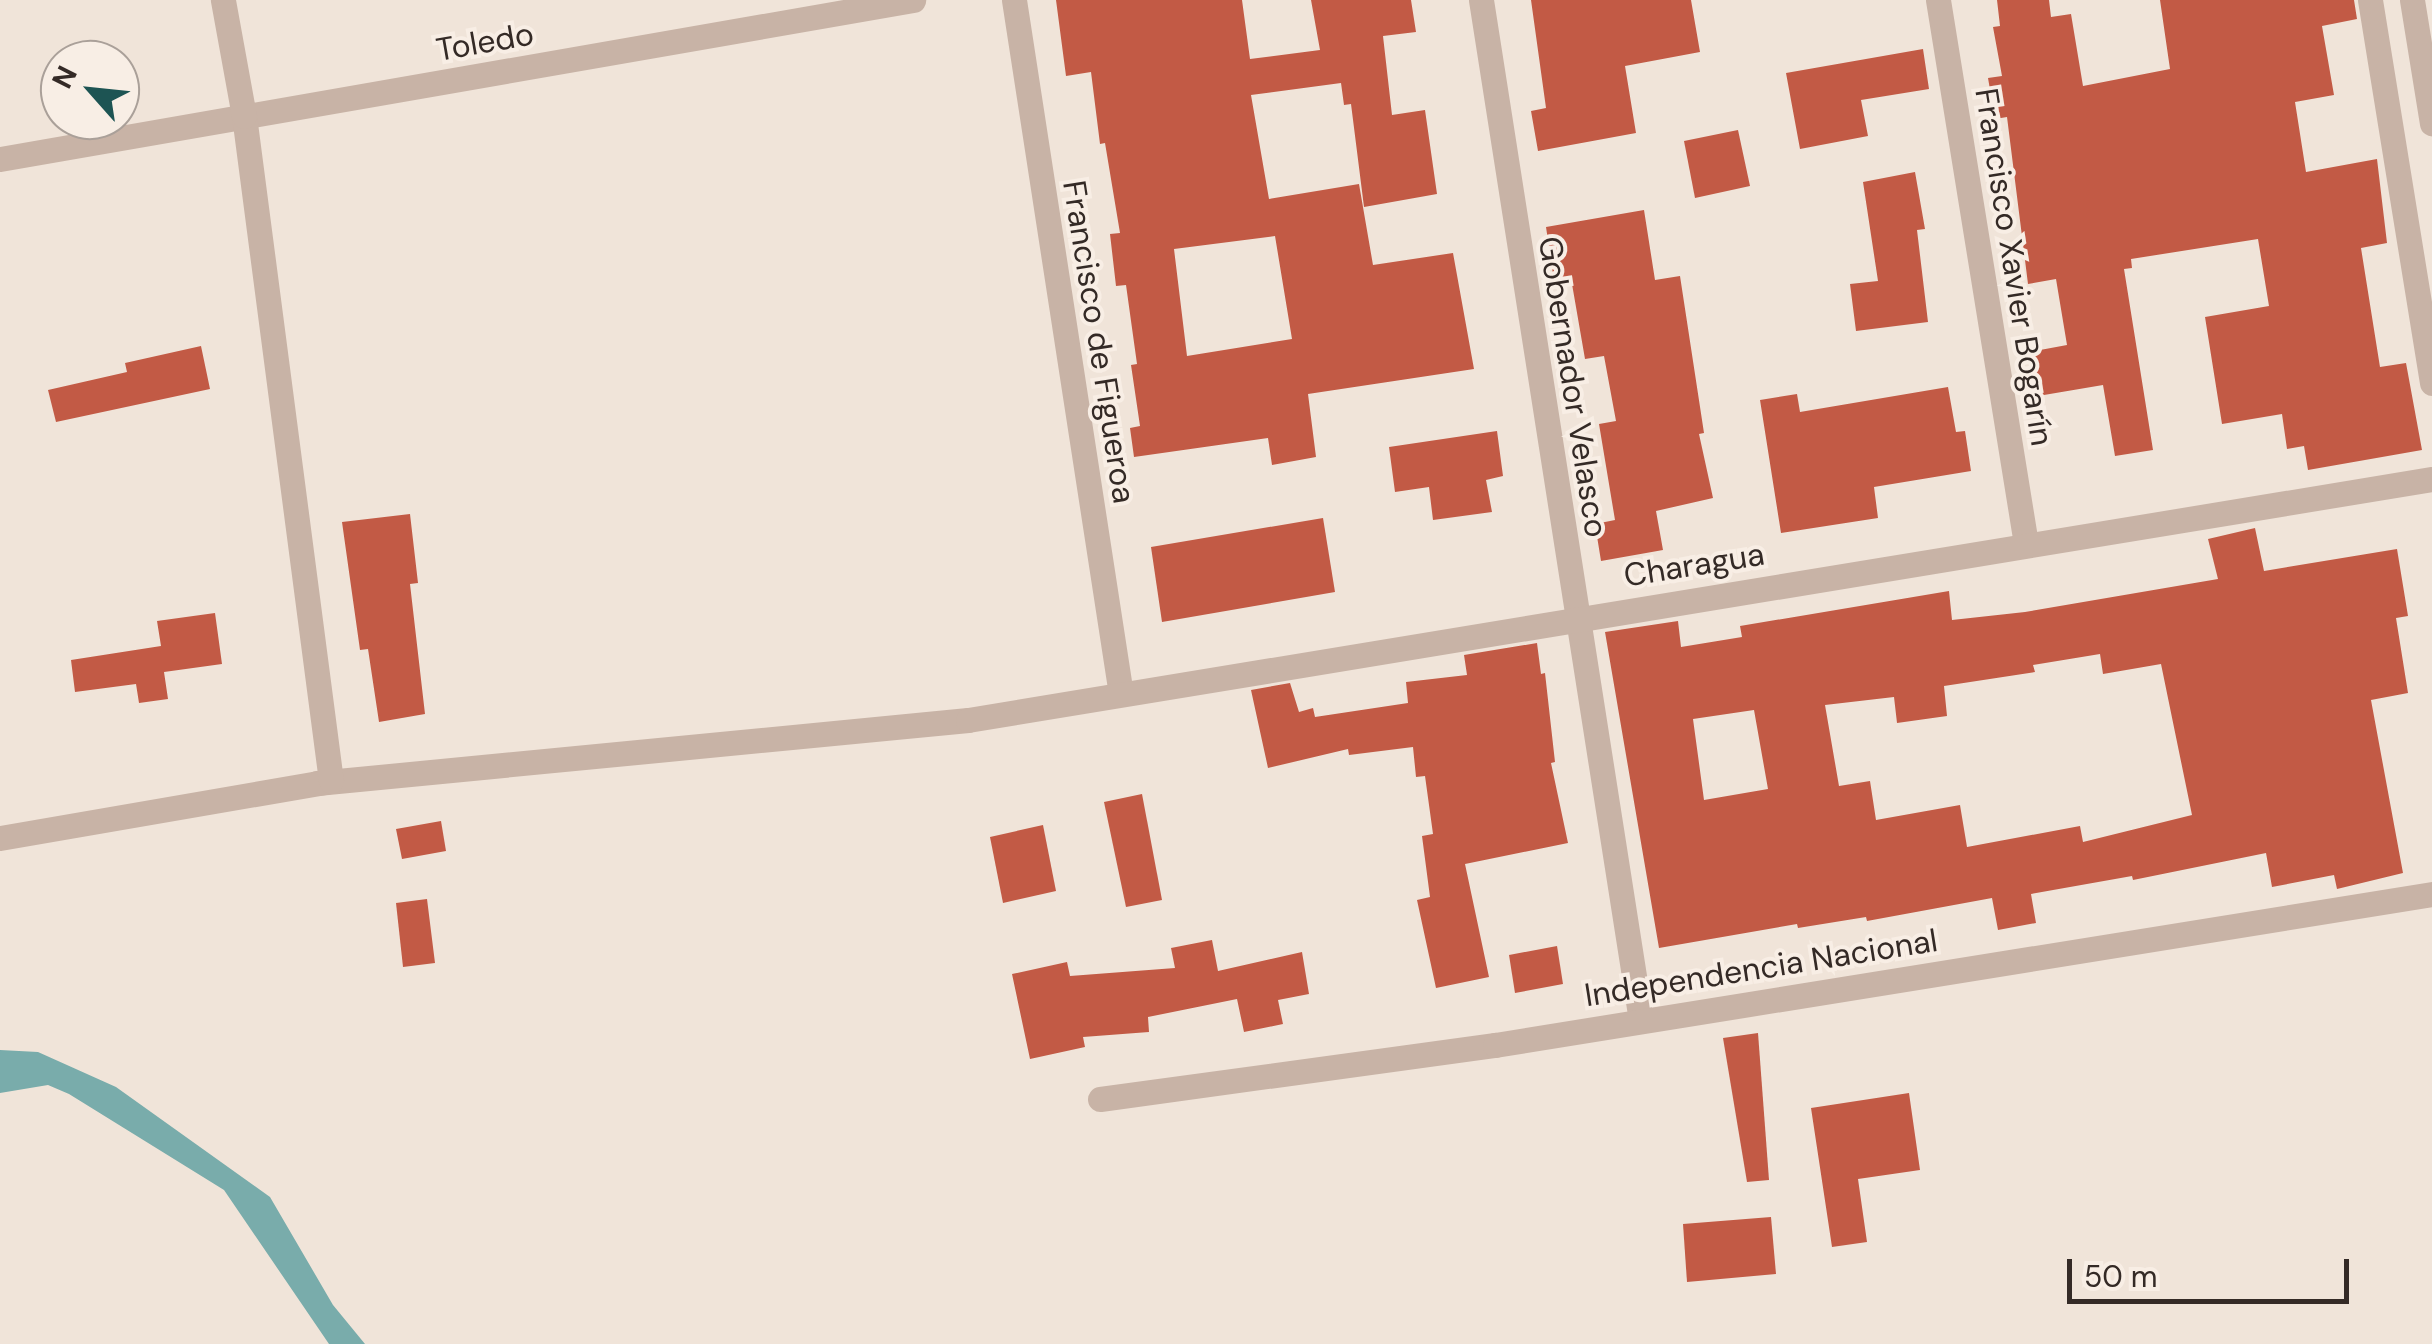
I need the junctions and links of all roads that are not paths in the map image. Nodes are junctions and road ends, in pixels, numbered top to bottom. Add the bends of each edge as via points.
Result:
1 (223, 0) edge
2 (913, 0) edge
3 (1014, 0) edge
4 (1481, 0) edge
5 (1938, 0) edge
6 (2370, 0) edge
7 (2412, 0) edge
8 (244, 116) junction
9 (2432, 123) edge
10 (0, 159) edge
11 (2432, 383) edge
12 (2432, 478) edge
13 (2026, 544) junction
14 (1575, 618) junction
15 (1121, 694) junction
16 (317, 784) junction
17 (0, 838) edge
18 (2432, 894) edge
19 (1641, 1020) junction
20 (1100, 1099) dead end

1 - 8 street
2 - 8 street, Toledo
3 - 15 street, Francisco de Figueroa
4 - 14 street, Gobernador Velasco
5 - 13 street, Francisco Xavier Bogarín
6 - 11 street
7 - 9 street
8 - 10 street, Toledo
8 - 16 street via 331,781
12 - 13 street, Charagua
13 - 14 street, Charagua
14 - 15 street, Charagua
14 - 19 street, Gobernador Velasco
15 - 16 street, Charagua via 968,720
16 - 17 street, Charagua
18 - 19 street, Independencia Nacional
19 - 20 street, Independencia Nacional

